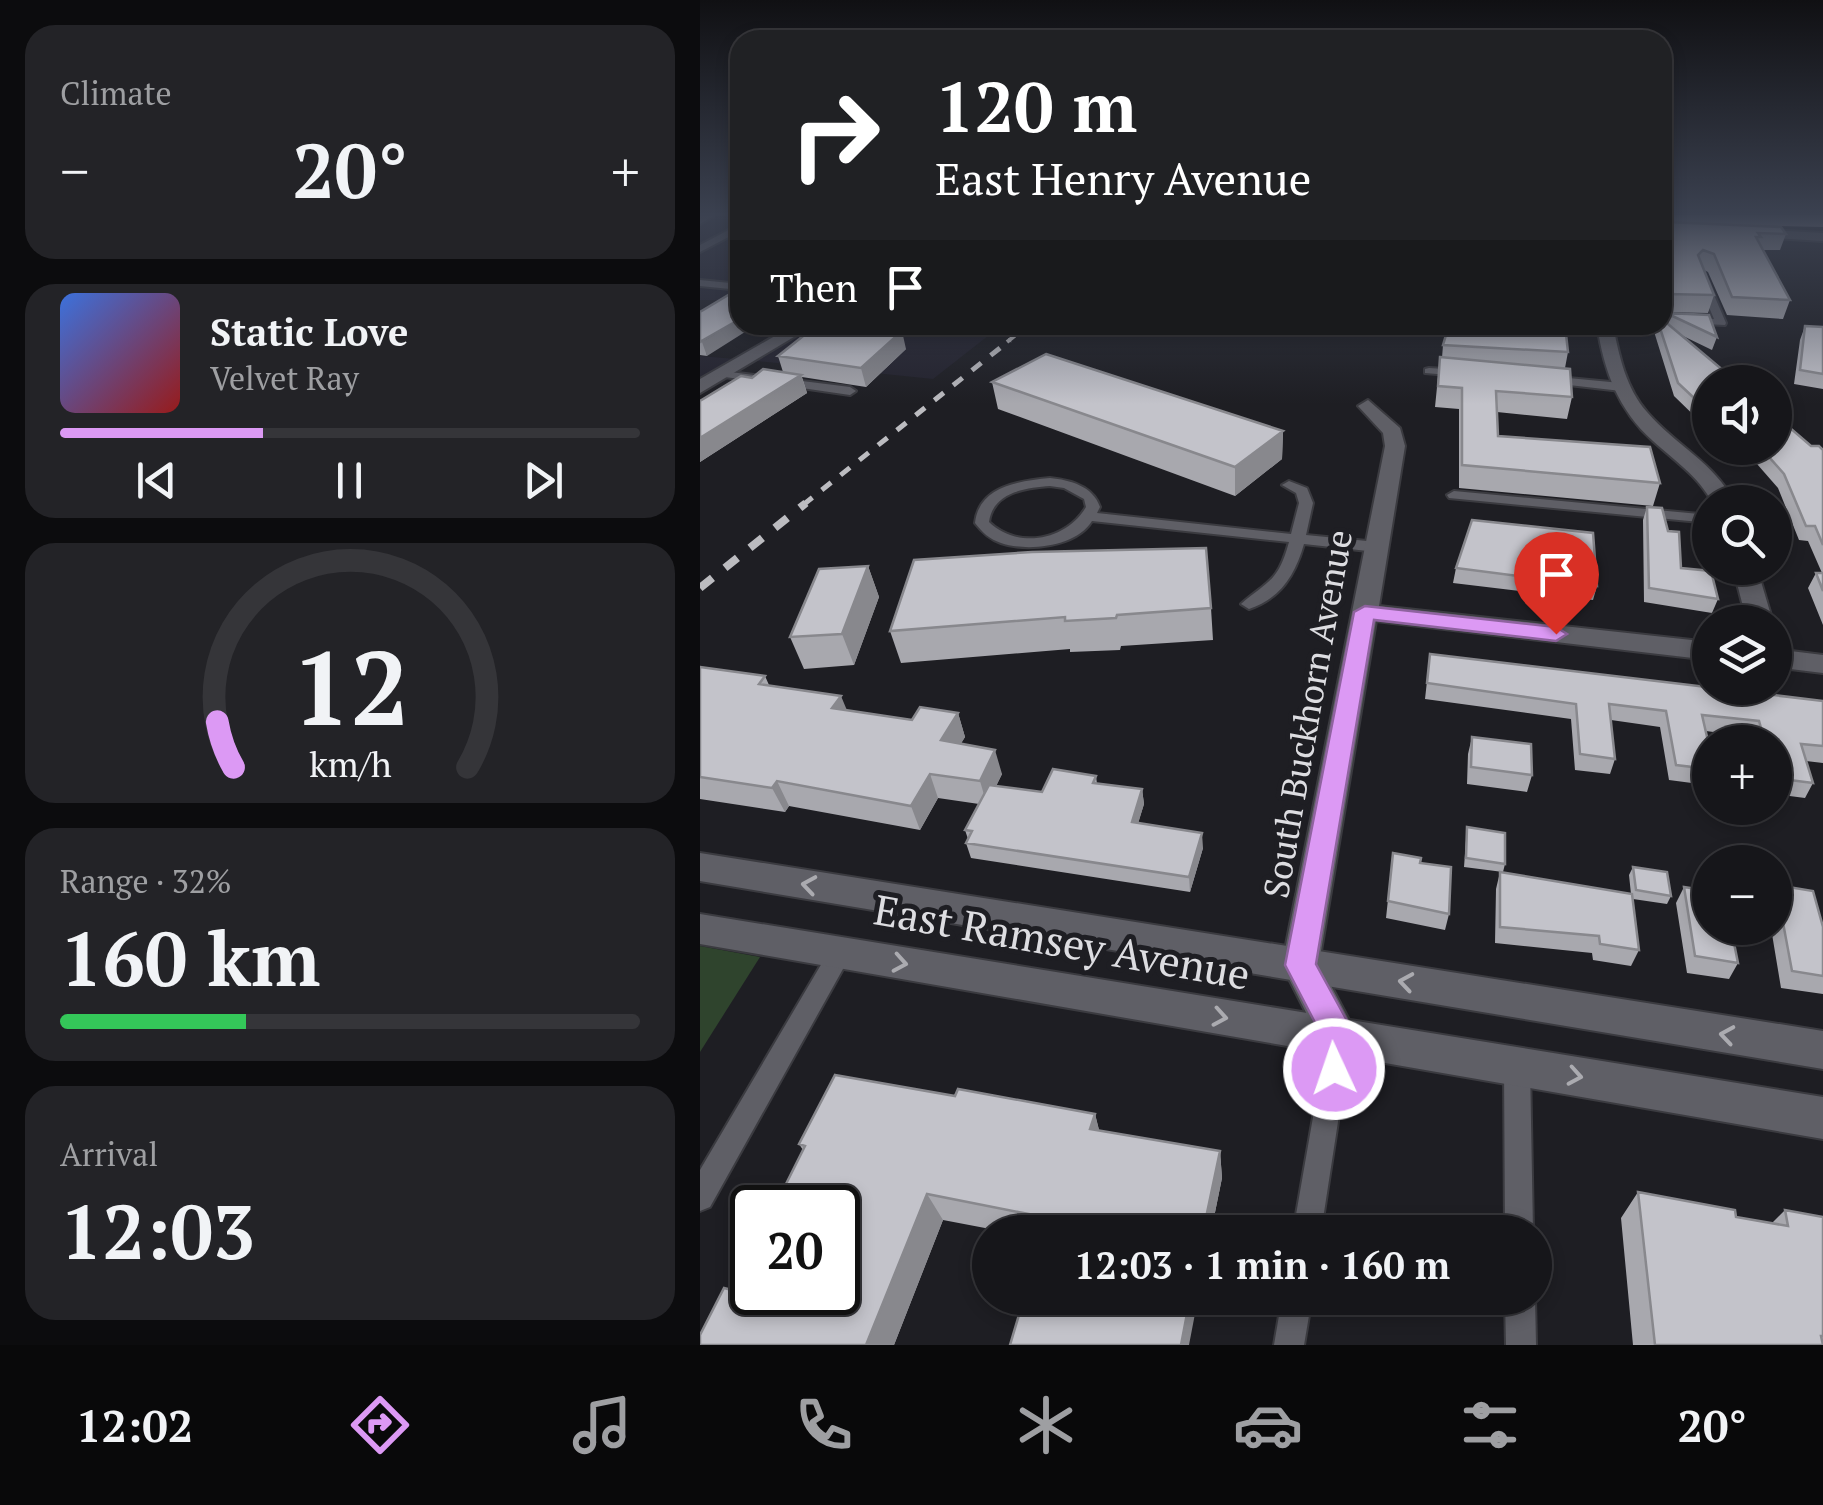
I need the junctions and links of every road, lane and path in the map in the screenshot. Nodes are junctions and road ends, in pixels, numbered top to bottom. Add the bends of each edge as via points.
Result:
1 (1702, 278) edge
2 (700, 284) edge
3 (730, 286) edge
4 (1672, 320) edge
5 (789, 335) edge
6 (1608, 335) edge
7 (1430, 371) dead end
8 (722, 374) junction
9 (1485, 375) edge
10 (1522, 378) edge
11 (700, 387) edge
12 (1621, 387) junction
13 (850, 391) dead end
14 (1368, 406) dead end
15 (1715, 485) edge
16 (1289, 486) dead end
17 (1454, 495) dead end
18 (1091, 517) junction
19 (1692, 517) edge
20 (1296, 538) junction
21 (1376, 547) junction
22 (1249, 604) dead end
23 (1365, 612) junction
24 (1692, 649) edge
25 (1792, 660) edge
26 (1823, 664) edge
27 (700, 868) edge
28 (700, 929) edge
29 (840, 953) junction
30 (1300, 965) junction
31 (1340, 1037) junction
32 (1823, 1050) edge
33 (1517, 1066) junction
34 (1823, 1118) edge
35 (700, 1197) edge
36 (1311, 1215) edge
37 (1519, 1215) edge
38 (1294, 1315) edge
39 (1520, 1315) edge
40 (1289, 1345) edge
41 (1520, 1345) edge

1 - 4 lane via 1722,323
2 - 3 lane
5 - 8 street
6 - 12 street
7 - 9 lane
8 - 11 street
8 - 13 lane
10 - 12 lane
12 - 15 street via 1644,421
14 - 21 street, South Buckhorn Avenue via 1393,432 1394,446
16 - 20 lane via 1302,491 1306,503
17 - 19 lane
18 - 18 lane via 1090,497 1050,482 1013,488 982,514 989,532 1016,542 1052,540
18 - 20 lane
20 - 21 lane
20 - 22 lane via 1284,580 1270,596
21 - 23 street, South Buckhorn Avenue
23 - 24 street
23 - 30 street, South Buckhorn Avenue
25 - 26 street
30 -> 27 street, East Ramsey Avenue
28 - 29 street, East Ramsey Avenue
29 -> 31 street, East Ramsey Avenue
29 - 35 lane
30 - 31 street
32 -> 30 street, East Ramsey Avenue
31 - 33 street, East Ramsey Avenue
31 - 36 lane
33 -> 34 street, East Ramsey Avenue
33 - 37 lane
38 - 40 lane
39 - 41 lane

